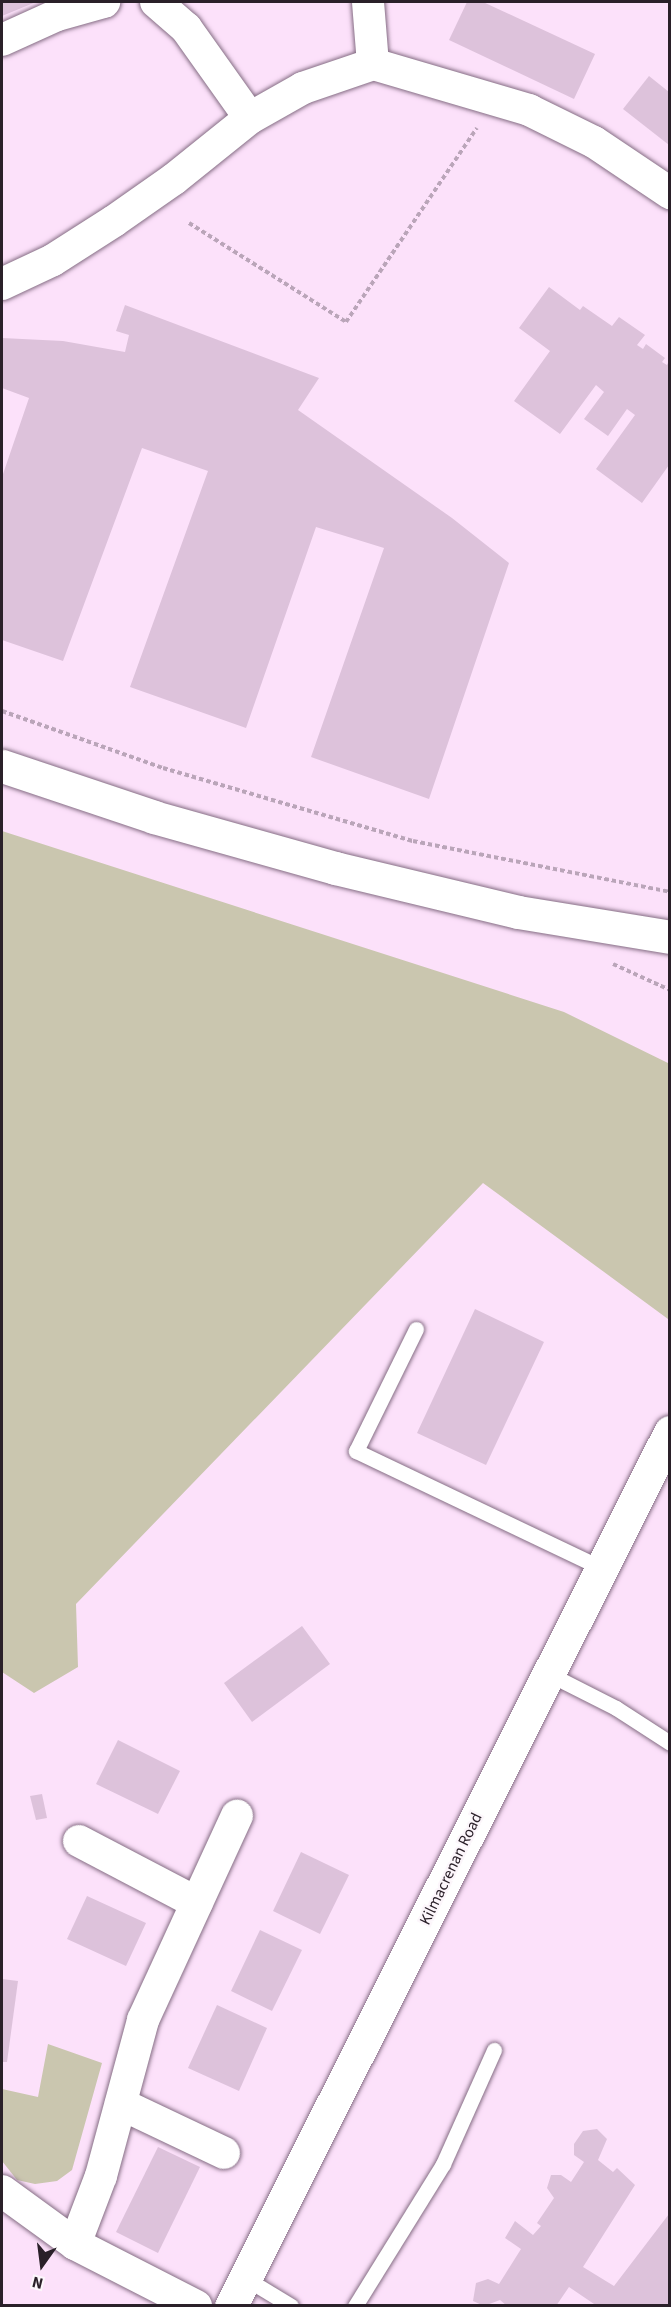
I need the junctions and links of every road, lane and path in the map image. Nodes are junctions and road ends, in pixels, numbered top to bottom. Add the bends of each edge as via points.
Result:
1 (156, 2) edge
2 (368, 2) edge
3 (85, 4) edge
4 (2, 40) edge
5 (373, 64) junction
6 (496, 100) junction
7 (250, 118) junction
8 (669, 193) edge
9 (189, 223) dead end
10 (2, 284) edge
11 (2, 711) edge
12 (2, 766) edge
13 (669, 892) edge
14 (663, 941) edge
15 (416, 1329) dead end
16 (669, 1432) edge
17 (658, 1477) edge
18 (601, 1568) junction
19 (549, 1674) junction
20 (669, 1743) edge
21 (237, 1816) dead end
22 (79, 1841) dead end
23 (197, 1903) junction
24 (494, 2050) dead end
25 (121, 2104) junction
26 (224, 2153) dead end
27 (2, 2191) edge
28 (75, 2244) junction
29 (238, 2292) edge
30 (196, 2306) edge
31 (291, 2306) edge
32 (355, 2306) edge

1 - 7 street via 186,28
2 - 5 street
3 - 4 street
5 - 6 street
5 - 7 street via 303,88
6 - 8 street via 529,110 594,142
6 - 9 path via 346,322
7 - 10 street via 114,221 53,260
11 - 13 path via 163,768 413,841
12 - 14 main road via 154,817 335,868 518,912
15 - 18 lane via 356,1451
16 - 17 main road, Kilmacrenan Road
17 - 18 main road, Kilmacrenan Road
18 - 19 main road, Kilmacrenan Road
19 - 20 lane via 616,1708
19 - 29 main road, Kilmacrenan Road
21 - 23 street
22 - 23 street
23 - 25 street via 143,2020
24 - 32 lane via 443,2164
25 - 26 street
25 - 28 street via 101,2176
27 - 28 street
28 - 30 street
29 - 31 lane

